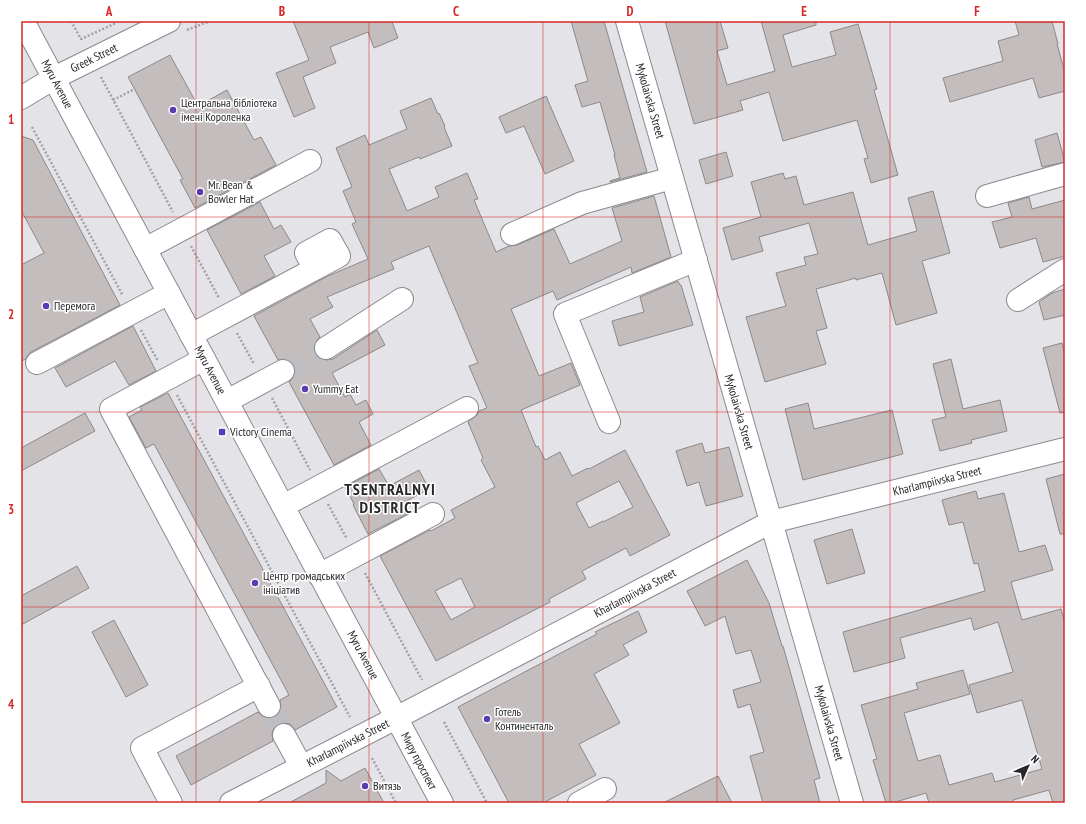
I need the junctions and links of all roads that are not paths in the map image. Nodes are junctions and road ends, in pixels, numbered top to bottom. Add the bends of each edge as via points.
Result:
1 (23, 21) edge
2 (169, 21) edge
3 (627, 21) edge
4 (54, 78) junction
5 (21, 98) edge
6 (310, 161) dead end
7 (1065, 174) edge
8 (672, 178) junction
9 (987, 196) dead end
10 (512, 234) dead end
11 (145, 249) junction
12 (696, 260) junction
13 (315, 269) dead end
14 (1065, 270) edge
15 (169, 293) junction
16 (402, 299) dead end
17 (1018, 300) dead end
18 (191, 335) junction
19 (326, 348) tunnel mouth
20 (204, 359) junction
21 (37, 364) dead end
22 (283, 371) tunnel mouth
23 (227, 401) junction
24 (467, 408) dead end
25 (609, 422) dead end
26 (1065, 448) edge
27 (283, 506) junction
28 (433, 514) dead end
29 (771, 522) junction
30 (319, 575) junction
31 (259, 686) junction
32 (269, 706) tunnel mouth
33 (396, 718) junction
34 (284, 736) tunnel mouth
35 (301, 766) junction
36 (606, 789) dead end
37 (239, 801) edge
38 (171, 803) edge
39 (442, 803) edge
40 (578, 803) edge
41 (852, 803) edge

1 - 4 street, Myru Avenue
2 - 4 street, Greek Street
3 - 8 street, Mykolaivska Street
4 - 5 street, Greek Street
4 - 11 street, Myru Avenue
6 - 11 street
7 - 9 street
8 - 10 street via 582,203
8 - 12 street, Mykolaivska Street
11 - 15 street, Myru Avenue
12 - 25 street via 565,314
12 - 29 street, Mykolaivska Street
13 - 18 street
14 - 17 street
15 - 18 street, Myru Avenue
15 - 21 street
16 - 19 street
18 - 20 street, Myru Avenue
20 - 23 street, Myru Avenue
20 - 31 street via 111,409
22 - 23 street
23 - 27 street, Myru Avenue
24 - 27 street
26 - 29 street, Kharlampiivska Street
27 - 30 street, Myru Avenue
28 - 30 street
29 - 33 street, Kharlampiivska Street
29 - 41 street, Mykolaivska Street
30 - 33 street, Myru Avenue
31 - 32 street
31 - 38 street via 142,748
33 - 35 street, Kharlampiivska Street
33 - 39 street, Миру проспект
34 - 35 street
35 - 37 street, Kharlampiivska Street
36 - 40 street

